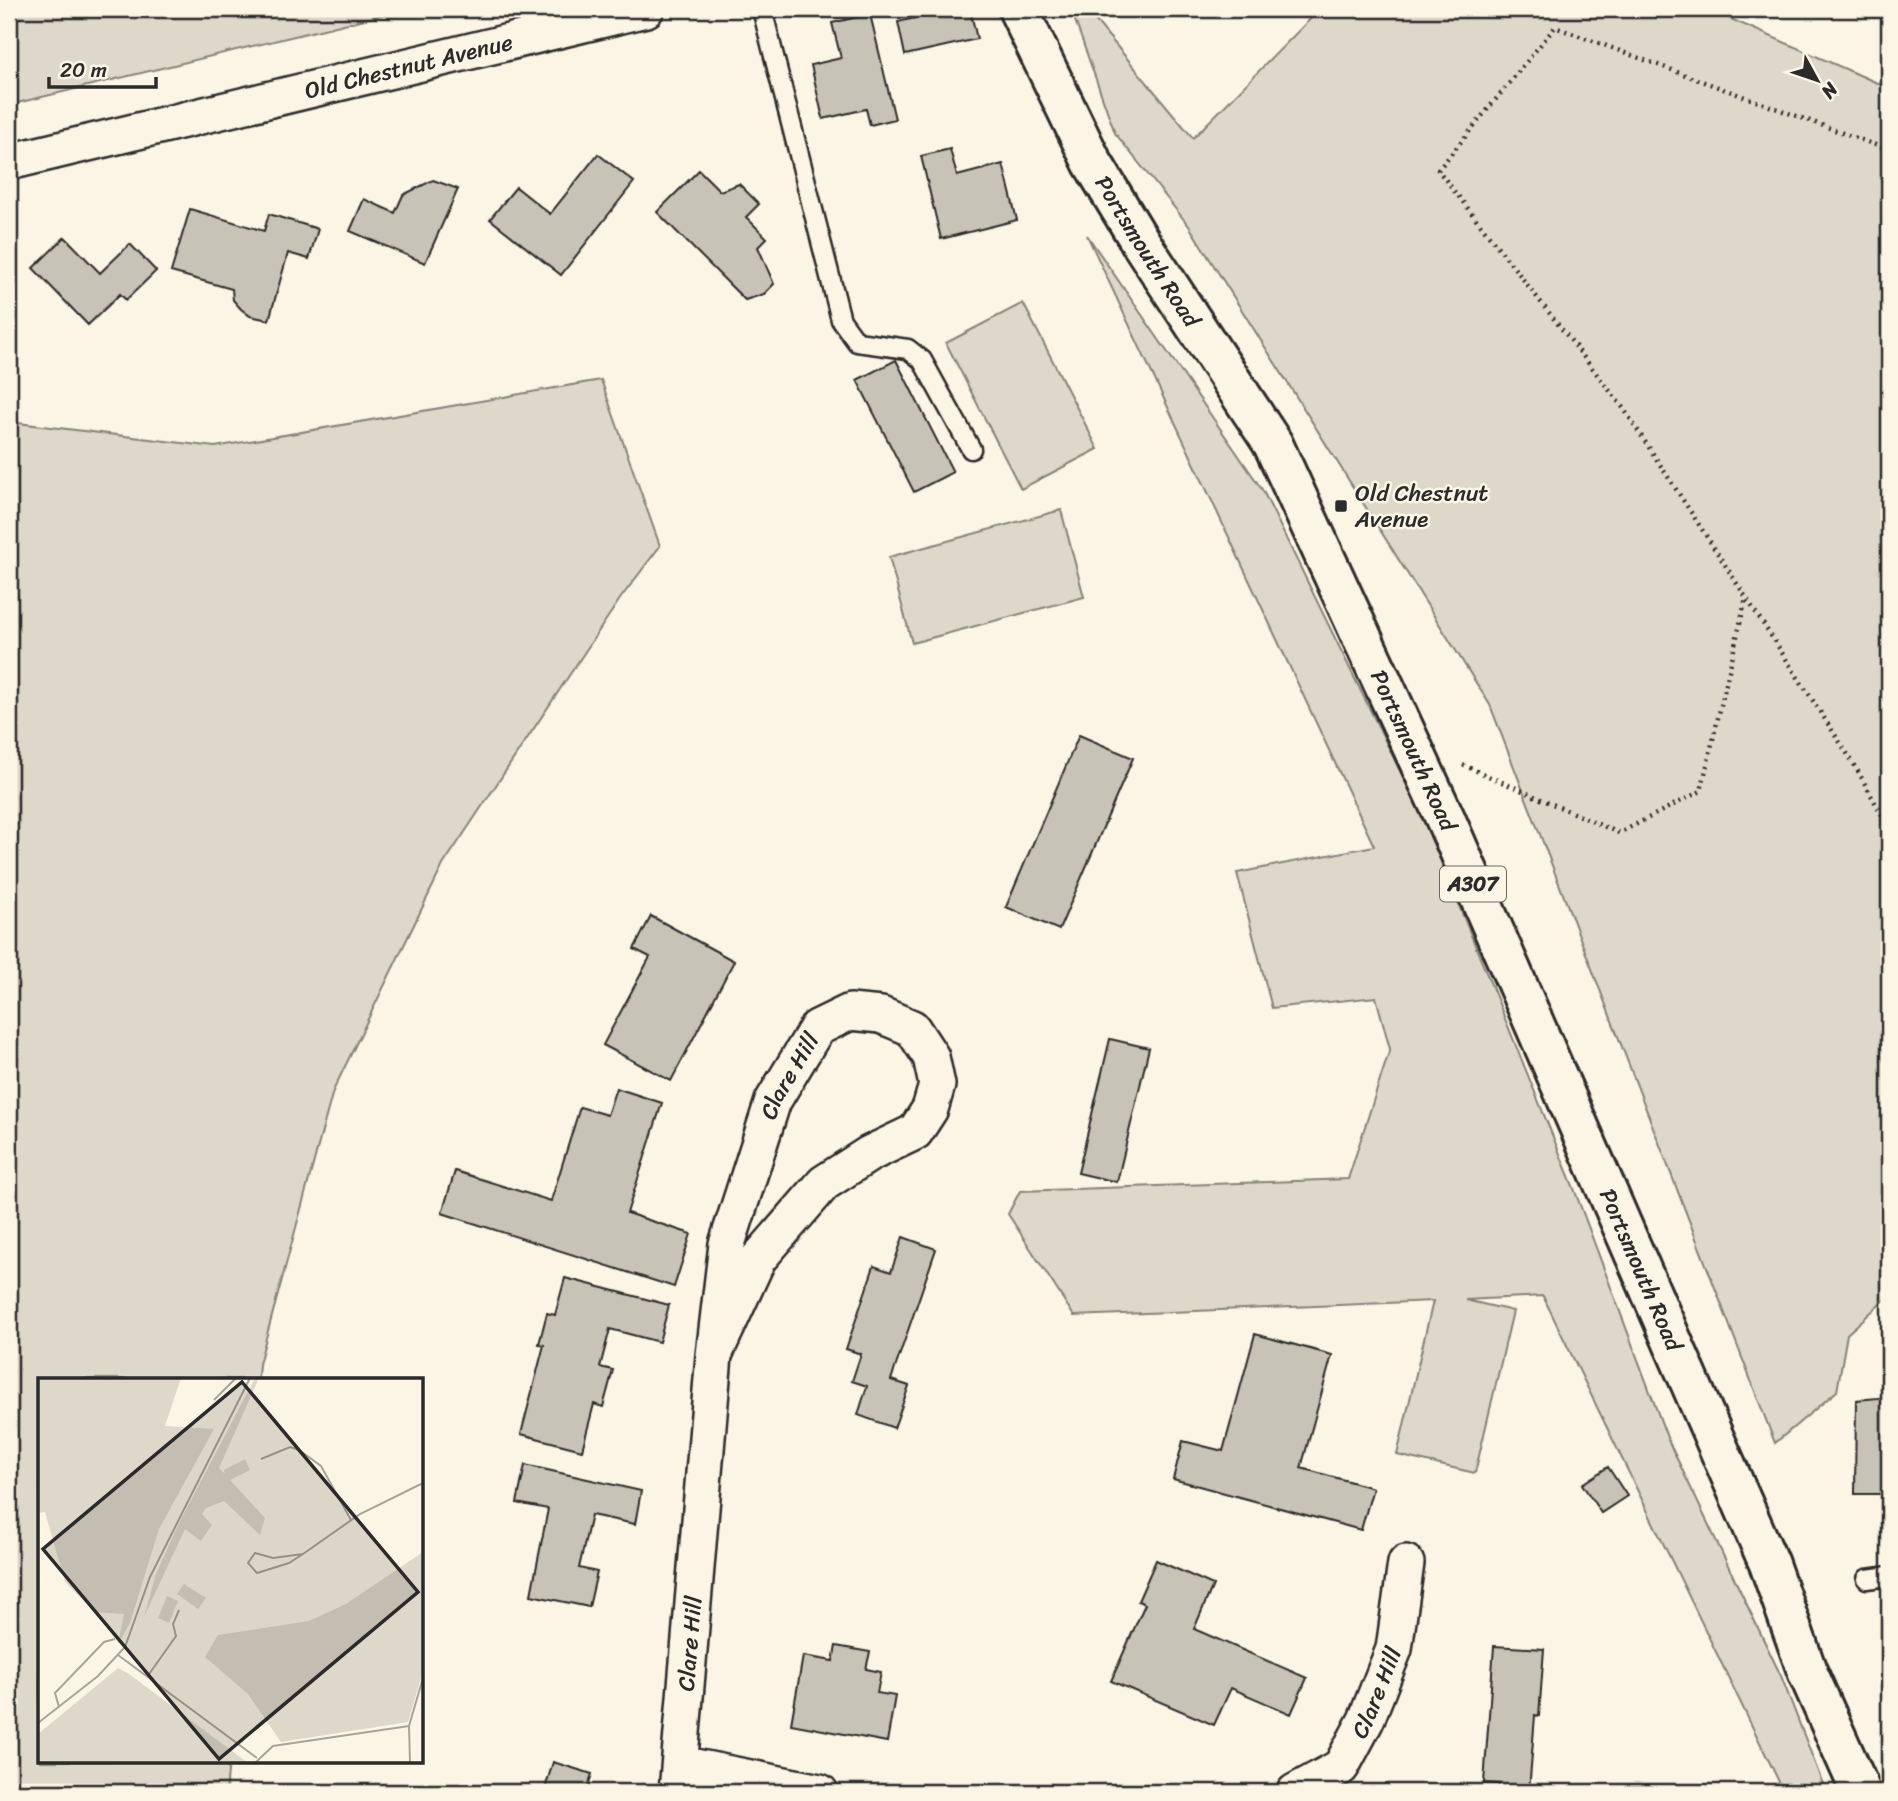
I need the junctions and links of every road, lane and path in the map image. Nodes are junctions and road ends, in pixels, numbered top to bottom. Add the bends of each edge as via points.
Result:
1 (646, 9) edge
2 (762, 9) edge
3 (1018, 9) edge
4 (1889, 150) edge
5 (9, 162) edge
6 (971, 449) dead end
7 (1746, 597) junction
8 (1410, 741) junction
9 (1889, 828) edge
10 (714, 1355) junction
11 (1406, 1563) dead end
12 (1889, 1576) edge
13 (1867, 1579) dead end
14 (679, 1778) edge
15 (820, 1792) edge
16 (1295, 1792) edge
17 (1861, 1792) edge

1 - 5 street, Old Chestnut Avenue
2 - 6 lane via 841,320 857,342 908,349 922,360
3 - 8 main road, Portsmouth Road / A307 via 1093,162 1273,444
4 - 7 path via 1555,27 1438,170 1624,409
7 - 8 path via 1701,791 1619,834
7 - 9 path via 1854,764
8 - 17 main road, Portsmouth Road / A307 via 1769,1564 1807,1671
10 - 10 street, Clare Hill via 727,1244 773,1101 817,1028 850,1012 881,1015 912,1028 931,1057 937,1084 930,1109 915,1132 824,1183 758,1259
10 - 14 street, Clare Hill
11 - 16 street, Clare Hill via 1395,1649 1366,1720 1341,1767
12 - 13 lane
14 - 15 street, Clare Hill

